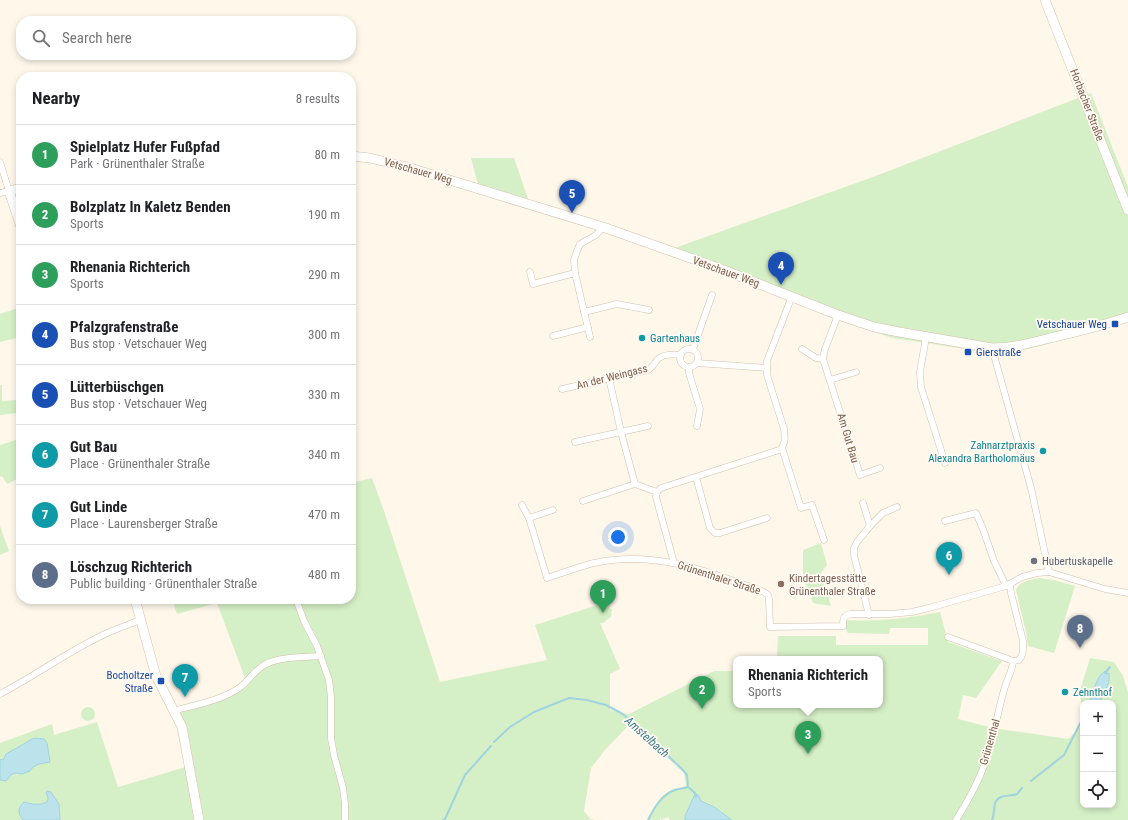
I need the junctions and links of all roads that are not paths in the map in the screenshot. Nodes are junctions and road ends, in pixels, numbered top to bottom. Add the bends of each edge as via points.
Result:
1 (1045, 0) edge
2 (356, 157) edge
3 (0, 162) edge
4 (16, 189) edge
5 (5, 192) edge
6 (1128, 210) edge
7 (16, 216) edge
8 (603, 227) junction
9 (530, 272) dead end
10 (575, 273) junction
11 (712, 295) dead end
12 (792, 296) junction
13 (649, 310) dead end
14 (584, 312) junction
15 (838, 315) junction
16 (1128, 317) edge
17 (588, 327) junction
18 (552, 336) dead end
19 (590, 337) dead end
20 (926, 337) junction
21 (992, 348) junction
22 (693, 349) junction
23 (802, 349) dead end
24 (680, 355) junction
25 (823, 359) junction
26 (697, 363) junction
27 (689, 367) junction
28 (767, 368) junction
29 (856, 372) dead end
30 (609, 378) junction
31 (830, 380) junction
32 (562, 389) dead end
33 (648, 426) dead end
34 (697, 426) dead end
35 (621, 432) junction
36 (575, 442) dead end
37 (782, 448) junction
38 (945, 463) dead end
39 (880, 468) dead end
40 (696, 477) junction
41 (635, 484) junction
42 (657, 492) junction
43 (583, 501) dead end
44 (863, 503) dead end
45 (522, 505) dead end
46 (897, 507) dead end
47 (553, 510) dead end
48 (529, 518) junction
49 (767, 518) dead end
50 (945, 521) dead end
51 (870, 526) junction
52 (824, 540) dead end
53 (674, 563) junction
54 (1049, 572) junction
55 (1008, 585) junction
56 (1128, 593) edge
57 (136, 604) edge
58 (298, 604) edge
59 (869, 615) junction
60 (140, 620) junction
61 (948, 637) dead end
62 (321, 656) junction
63 (1013, 661) junction
64 (0, 694) edge
65 (173, 711) junction
66 (199, 820) edge
67 (345, 820) edge
68 (956, 820) edge

1 - 6 street, Horbacher Straße
2 - 8 street, Vetschauer Weg via 407,167
3 - 5 street
4 - 5 street
5 - 7 street
8 - 10 street via 596,235 580,244 574,260
8 - 12 street, Vetschauer Weg
9 - 10 street via 533,284
10 - 14 street
11 - 22 street
12 - 15 street, Vetschauer Weg
12 - 28 street via 766,361
13 - 14 street via 617,304
14 - 17 street
15 - 20 street, Vetschauer Weg via 874,327
15 - 25 street
16 - 21 street, Vetschauer Weg via 1026,344
17 - 18 street
17 - 19 street
20 - 21 street, Vetschauer Weg
20 - 38 street via 920,372 921,387
21 - 54 street via 1030,488
22 - 24 street, An der Weingass via 686,349
22 - 26 street via 697,352
23 - 25 street via 816,358
24 - 27 street via 684,366
24 - 30 street, An der Weingass via 661,356 653,368
25 - 31 street, Am Gut Bau
26 - 27 street
26 - 28 street
27 - 34 street via 700,409
28 - 37 street via 785,435
29 - 31 street
30 - 32 street, An der Weingass
30 - 35 street
31 - 39 street, Am Gut Bau via 860,475
33 - 35 street
35 - 36 street
35 - 41 street
37 - 40 street
37 - 52 street via 801,508 812,505
40 - 42 street via 661,488
40 - 49 street via 710,528 715,533
41 - 42 street
41 - 43 street
42 - 53 street via 656,497
44 - 51 street
45 - 48 street, Grünenthaler Straße
46 - 51 street via 883,513
47 - 48 street
48 - 53 street, Grünenthaler Straße via 547,578 584,566 620,560 645,559
50 - 55 street via 976,513 994,561
51 - 59 street via 854,548
53 - 59 street, Grünenthaler Straße via 704,570 764,592 769,599 770,627 843,626 845,616
54 - 55 street, Grünenthaler Straße via 1022,577
54 - 56 street, Grünenthaler Straße via 1105,589
55 - 59 street, Grünenthaler Straße via 912,612
55 - 63 street via 1024,649 1022,657
57 - 60 street
58 - 62 street
60 - 64 street via 103,635
60 - 65 street via 156,676
61 - 63 street
62 - 65 street via 272,662 259,668 243,686 228,695
62 - 67 street via 331,690 331,738 343,788
63 - 68 street, Grünenthal via 987,757
65 - 66 street via 182,727

